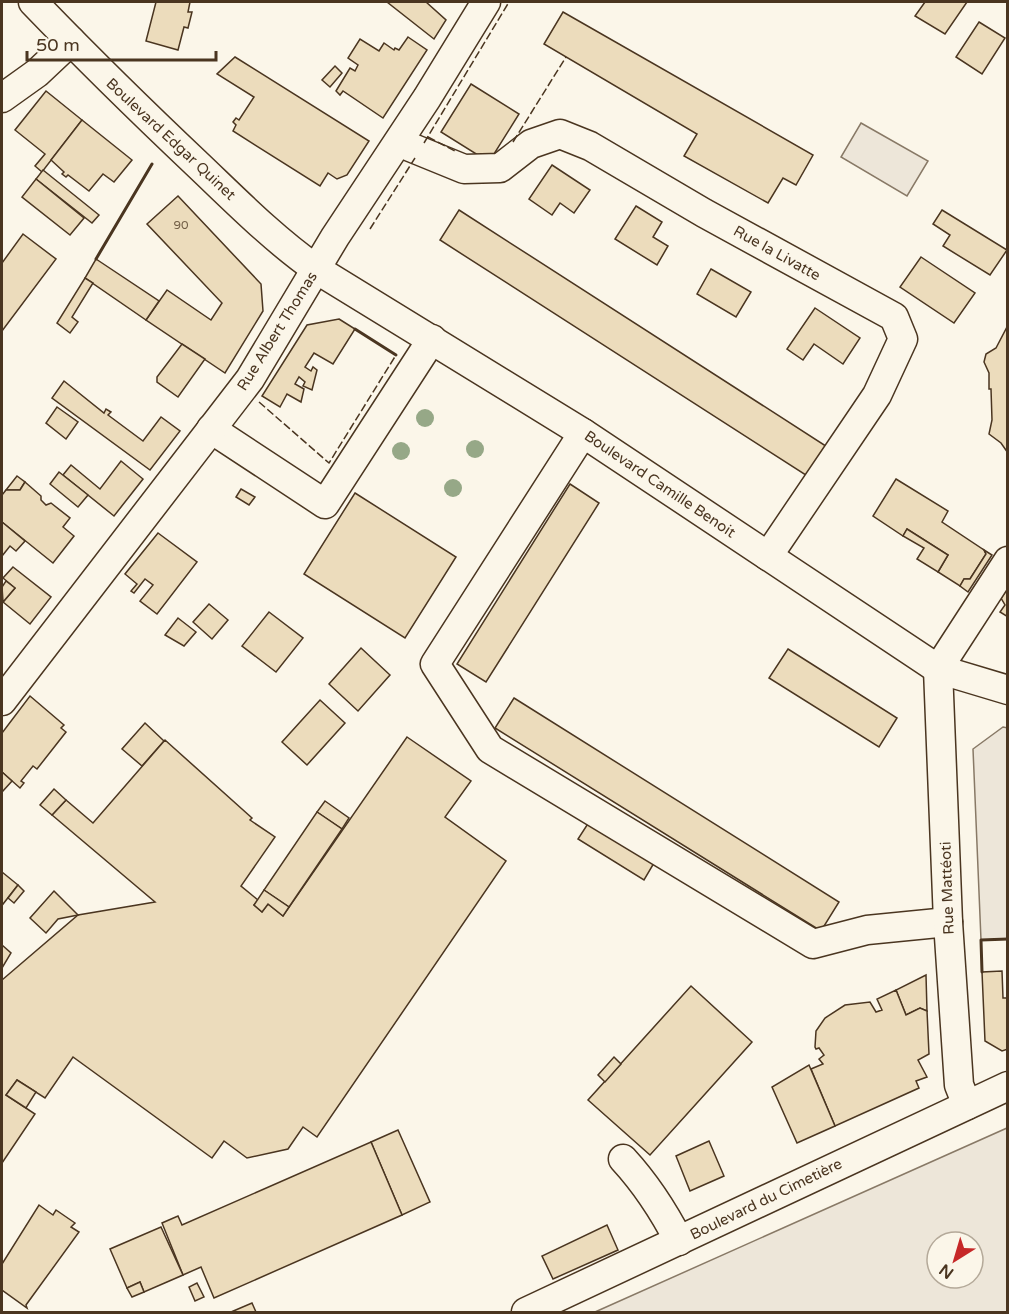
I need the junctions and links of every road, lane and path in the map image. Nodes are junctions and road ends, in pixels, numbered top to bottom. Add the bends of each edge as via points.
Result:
1 (33, 2) edge
2 (486, 2) edge
3 (70, 40) junction
4 (2, 98) edge
5 (410, 147) dead end
6 (316, 269) junction
7 (432, 339) junction
8 (211, 429) junction
9 (583, 433) junction
10 (768, 556) junction
11 (1008, 561) edge
12 (938, 669) junction
13 (1008, 690) edge
14 (2, 701) edge
15 (948, 922) junction
16 (1008, 1086) edge
17 (967, 1105) junction
18 (622, 1159) dead end
19 (679, 1241) junction
20 (526, 1312) edge

1 - 3 street, Boulevard Edgar Quinet
2 - 6 street, Rue Albert Thomas
3 - 4 street via 37,73
3 - 6 street, Boulevard Edgar Quinet via 287,248
5 - 10 street, Rue la Livatte via 464,169 500,168 531,144 560,134 590,146 894,317 903,339 877,395
6 - 7 street, Boulevard Camille Benoit
6 - 8 street, Rue Albert Thomas via 250,379
7 - 8 street via 325,504
7 - 9 street, Boulevard Camille Benoit
8 - 14 street, Rue Albert Thomas
9 - 10 street, Boulevard Camille Benoit
9 - 15 street via 435,664 490,749 813,944 867,930
10 - 12 street, Boulevard Camille Benoit
11 - 12 street
12 - 13 street, Boulevard Camille Benoit
12 - 15 street, Rue Mattéoti
15 - 17 street, Rue Mattéoti via 959,1085
16 - 17 street, Boulevard du Cimetière
17 - 19 street, Boulevard du Cimetière
18 - 19 street via 663,1209
19 - 20 street, Boulevard du Cimetière

